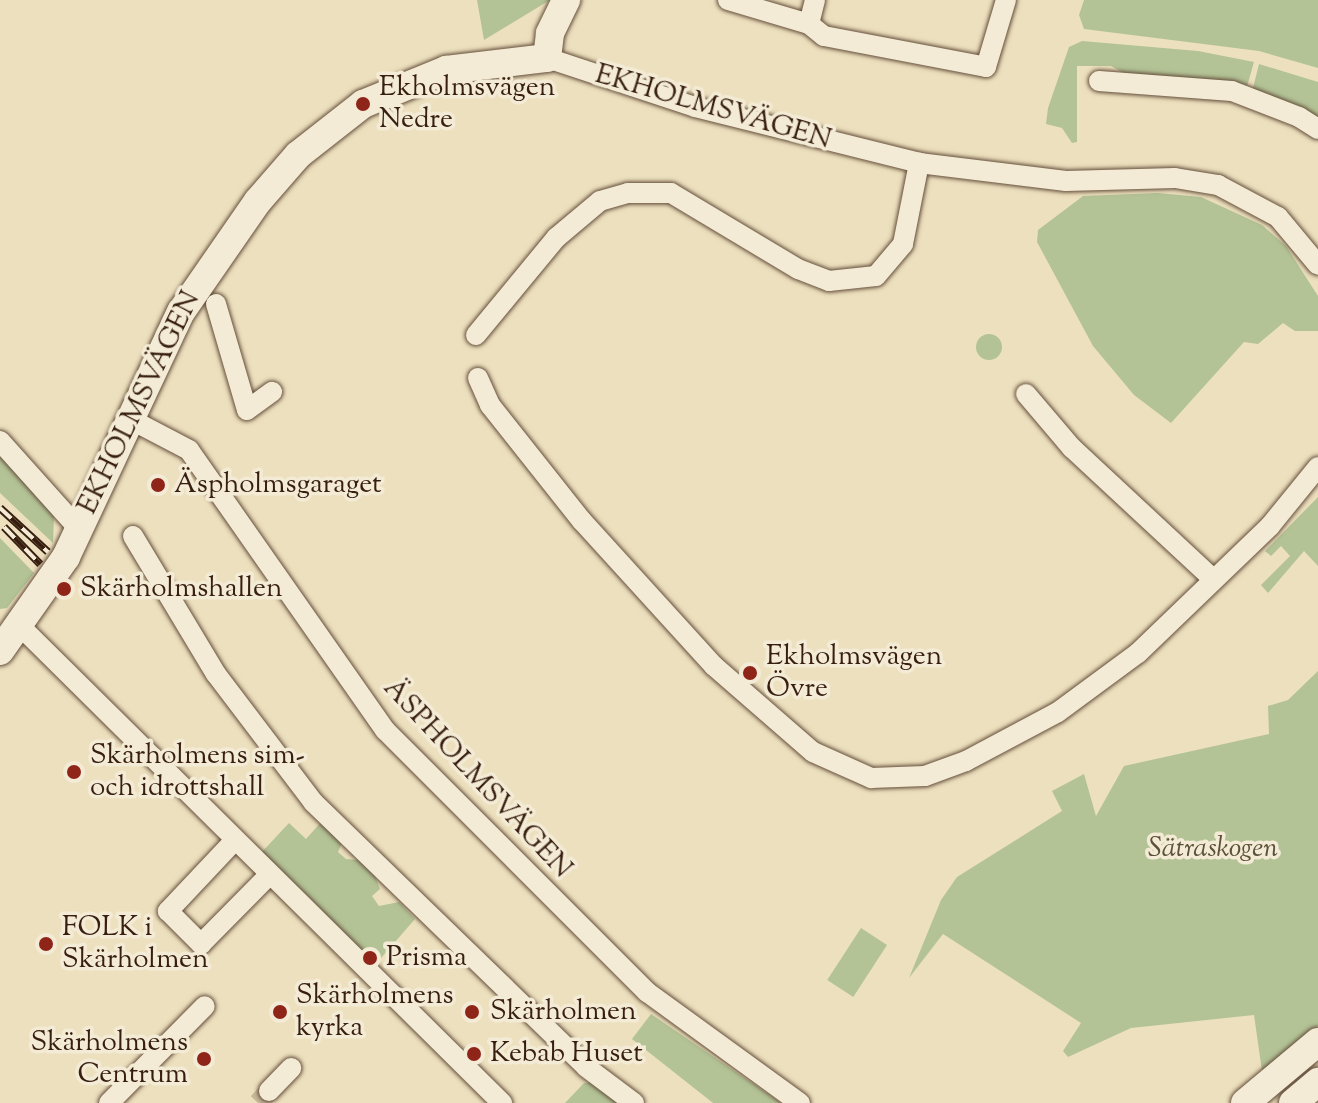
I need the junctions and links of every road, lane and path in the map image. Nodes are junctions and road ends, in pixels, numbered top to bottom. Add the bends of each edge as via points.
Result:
1 (566, 0) edge
2 (728, 0) edge
3 (815, 0) edge
4 (1006, 0) edge
5 (809, 24) junction
6 (547, 58) junction
7 (1099, 81) dead end
8 (1318, 129) edge
9 (919, 163) junction
10 (1318, 265) edge
11 (216, 304) dead end
12 (476, 335) dead end
13 (478, 378) dead end
14 (272, 392) dead end
15 (1026, 394) dead end
16 (128, 418) junction
17 (0, 441) edge
18 (1318, 467) edge
19 (79, 529) junction
20 (133, 536) dead end
21 (1213, 579) junction
22 (19, 625) junction
23 (0, 651) edge
24 (235, 840) junction
25 (270, 874) junction
26 (205, 1006) dead end
27 (1318, 1042) edge
28 (291, 1068) dead end
29 (1318, 1082) edge
30 (269, 1091) tunnel mouth
31 (109, 1103) edge
32 (502, 1103) edge
33 (634, 1103) edge
34 (800, 1103) edge
35 (1245, 1103) edge
36 (1293, 1103) edge

1 - 6 street via 550,33
2 - 5 street
3 - 5 street
4 - 5 street via 986,67 824,36
6 - 9 street, EKHOLMSVÄGEN via 695,107
6 - 16 street, EKHOLMSVÄGEN via 498,61 416,78 363,104 320,135 258,201 201,278
7 - 8 street via 1232,91
9 - 10 street, EKHOLMSVÄGEN via 1066,181 1175,178 1218,185 1278,217
9 - 12 street via 903,244 876,276 829,281 798,269 671,193 628,193 600,201 556,238
11 - 14 street via 247,410
13 - 21 street via 490,405 582,521 714,666 813,752 871,778 925,776 966,761 1058,712 1138,653
15 - 21 street via 1072,448
16 - 19 street, EKHOLMSVÄGEN
16 - 34 street, ÄSPHOLMSVÄGEN via 189,450 385,730 647,992
17 - 19 street
18 - 21 street via 1270,526
19 - 22 street, EKHOLMSVÄGEN
20 - 33 street via 216,674 313,802 586,1067
22 - 23 street, EKHOLMSVÄGEN
22 - 24 street
24 - 25 street
24 - 25 street via 168,911 201,944
25 - 32 street
26 - 31 street
27 - 35 street
28 - 30 street
29 - 36 street

